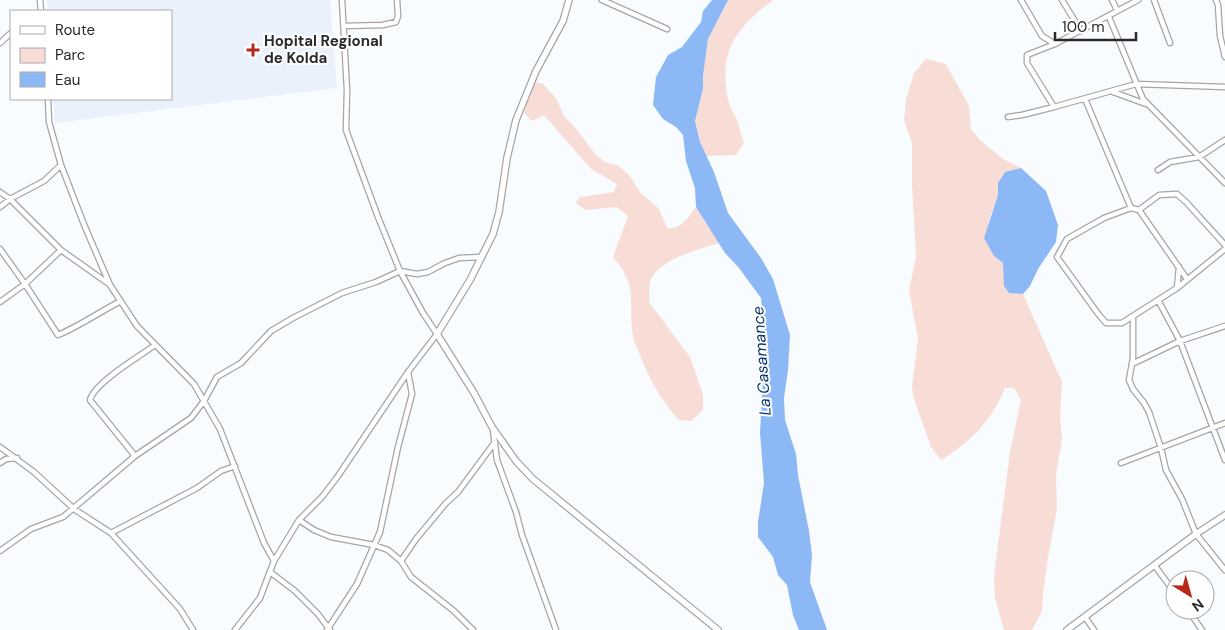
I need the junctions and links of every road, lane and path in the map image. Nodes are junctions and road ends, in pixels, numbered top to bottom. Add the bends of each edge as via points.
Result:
1 (40, 0) edge
2 (342, 0) edge
3 (397, 0) edge
4 (570, 0) edge
5 (602, 0) edge
6 (1020, 0) edge
7 (1062, 0) edge
8 (1112, 0) edge
9 (1138, 0) edge
10 (1154, 0) edge
11 (1216, 0) edge
12 (40, 10) edge
13 (1117, 10) junction
14 (1109, 17) junction
15 (344, 26) junction
16 (667, 29) dead end
17 (1081, 31) junction
18 (10, 35) edge
19 (1042, 36) junction
20 (0, 43) edge
21 (1170, 43) dead end
22 (1055, 44) junction
23 (1043, 49) junction
24 (1225, 57) edge
25 (1136, 84) junction
26 (1225, 87) edge
27 (1112, 91) junction
28 (1085, 99) junction
29 (48, 100) edge
30 (1147, 104) junction
31 (1054, 107) junction
32 (1008, 117) dead end
33 (1225, 140) edge
34 (1199, 156) junction
35 (61, 165) junction
36 (1158, 170) dead end
37 (1225, 183) edge
38 (0, 192) edge
39 (10, 199) junction
40 (0, 207) edge
41 (1131, 208) junction
42 (1138, 210) junction
43 (1225, 247) edge
44 (0, 249) edge
45 (61, 250) junction
46 (482, 257) junction
47 (1179, 267) junction
48 (400, 271) junction
49 (1187, 279) junction
50 (25, 284) junction
51 (110, 285) junction
52 (1177, 288) junction
53 (1158, 300) junction
54 (121, 301) junction
55 (0, 302) edge
56 (1133, 316) junction
57 (1225, 326) edge
58 (437, 334) junction
59 (1180, 341) junction
60 (155, 345) junction
61 (1132, 364) junction
62 (408, 372) junction
63 (204, 401) junction
64 (1225, 423) edge
65 (492, 426) junction
66 (1212, 428) junction
67 (495, 442) junction
68 (0, 447) edge
69 (1161, 448) junction
70 (135, 456) junction
71 (17, 458) junction
72 (1225, 460) edge
73 (0, 463) edge
74 (1121, 463) dead end
75 (235, 466) junction
76 (74, 509) junction
77 (1225, 515) edge
78 (299, 520) junction
79 (111, 533) junction
80 (1196, 534) junction
81 (374, 545) junction
82 (0, 551) edge
83 (274, 561) junction
84 (401, 561) junction
85 (1155, 566) junction
86 (1225, 570) edge
87 (270, 572) junction
88 (1165, 580) edge
89 (1085, 617) junction
90 (328, 629) edge
91 (193, 630) edge
92 (235, 630) edge
93 (473, 630) edge
94 (556, 630) edge
95 (718, 630) edge
96 (1067, 630) edge
97 (1094, 630) edge

1 - 12 street
2 - 15 street
3 - 15 street via 396,22
4 - 46 street via 518,114 507,158 497,224
5 - 16 street
6 - 19 street
7 - 17 street
8 - 13 street
9 - 13 street
10 - 21 street
11 - 24 street
13 - 14 street
14 - 17 street
14 - 25 street
15 - 48 street via 346,130
17 - 22 street
18 - 20 street
19 - 22 street
19 - 23 street
22 - 23 street
23 - 31 street via 1027,55 1028,63
25 - 26 street
25 - 27 street
25 - 30 street
27 - 28 street
27 - 30 street
28 - 31 street
28 - 41 street
29 - 35 street via 49,122
30 - 34 street
31 - 32 street
33 - 34 street
34 - 36 street via 1170,162
34 - 37 street
35 - 39 street via 44,181
35 - 51 street
38 - 39 street
39 - 40 street
39 - 45 street
41 - 42 street
41 - 56 street via 1104,218 1067,240 1057,257 1106,323 1122,323
42 - 43 street via 1160,195 1177,194
42 - 47 street
43 - 49 street
44 - 50 street
45 - 50 street
45 - 51 street
46 - 48 street via 459,258 417,274
46 - 58 street
47 - 49 street
47 - 52 street
48 - 58 street
48 - 63 street via 342,293 271,331 241,363 217,377
49 - 52 street
50 - 54 street via 58,335
50 - 55 street
51 - 54 street
52 - 53 street
53 - 56 street
53 - 59 street
54 - 60 street via 137,326
56 - 61 street
57 - 59 street
58 - 62 street
58 - 65 street
59 - 61 street
59 - 66 street
60 - 63 street via 194,384
60 - 70 street via 114,374 92,394 90,400
61 - 69 street via 1129,380 1149,412
62 - 78 street via 322,498
62 - 81 street via 412,394 380,532
63 - 70 street via 191,418
63 - 75 street
64 - 66 street
65 - 67 street
65 - 95 street via 533,479
66 - 69 street
66 - 72 street
67 - 84 street
67 - 94 street via 497,460
68 - 71 street
69 - 74 street
69 - 80 street via 1166,470
70 - 76 street
71 - 73 street
71 - 76 street
75 - 79 street
75 - 83 street
76 - 79 street
76 - 82 street via 63,517 31,529
77 - 80 street
78 - 81 street via 331,537
78 - 83 street
79 - 91 street via 180,609
80 - 85 street
80 - 86 street
81 - 84 street via 388,550
81 - 90 street via 357,584
83 - 87 street
84 - 93 street via 411,576
85 - 88 street
85 - 89 street
87 - 90 street via 296,591
87 - 92 street via 260,598
89 - 96 street
89 - 97 street

